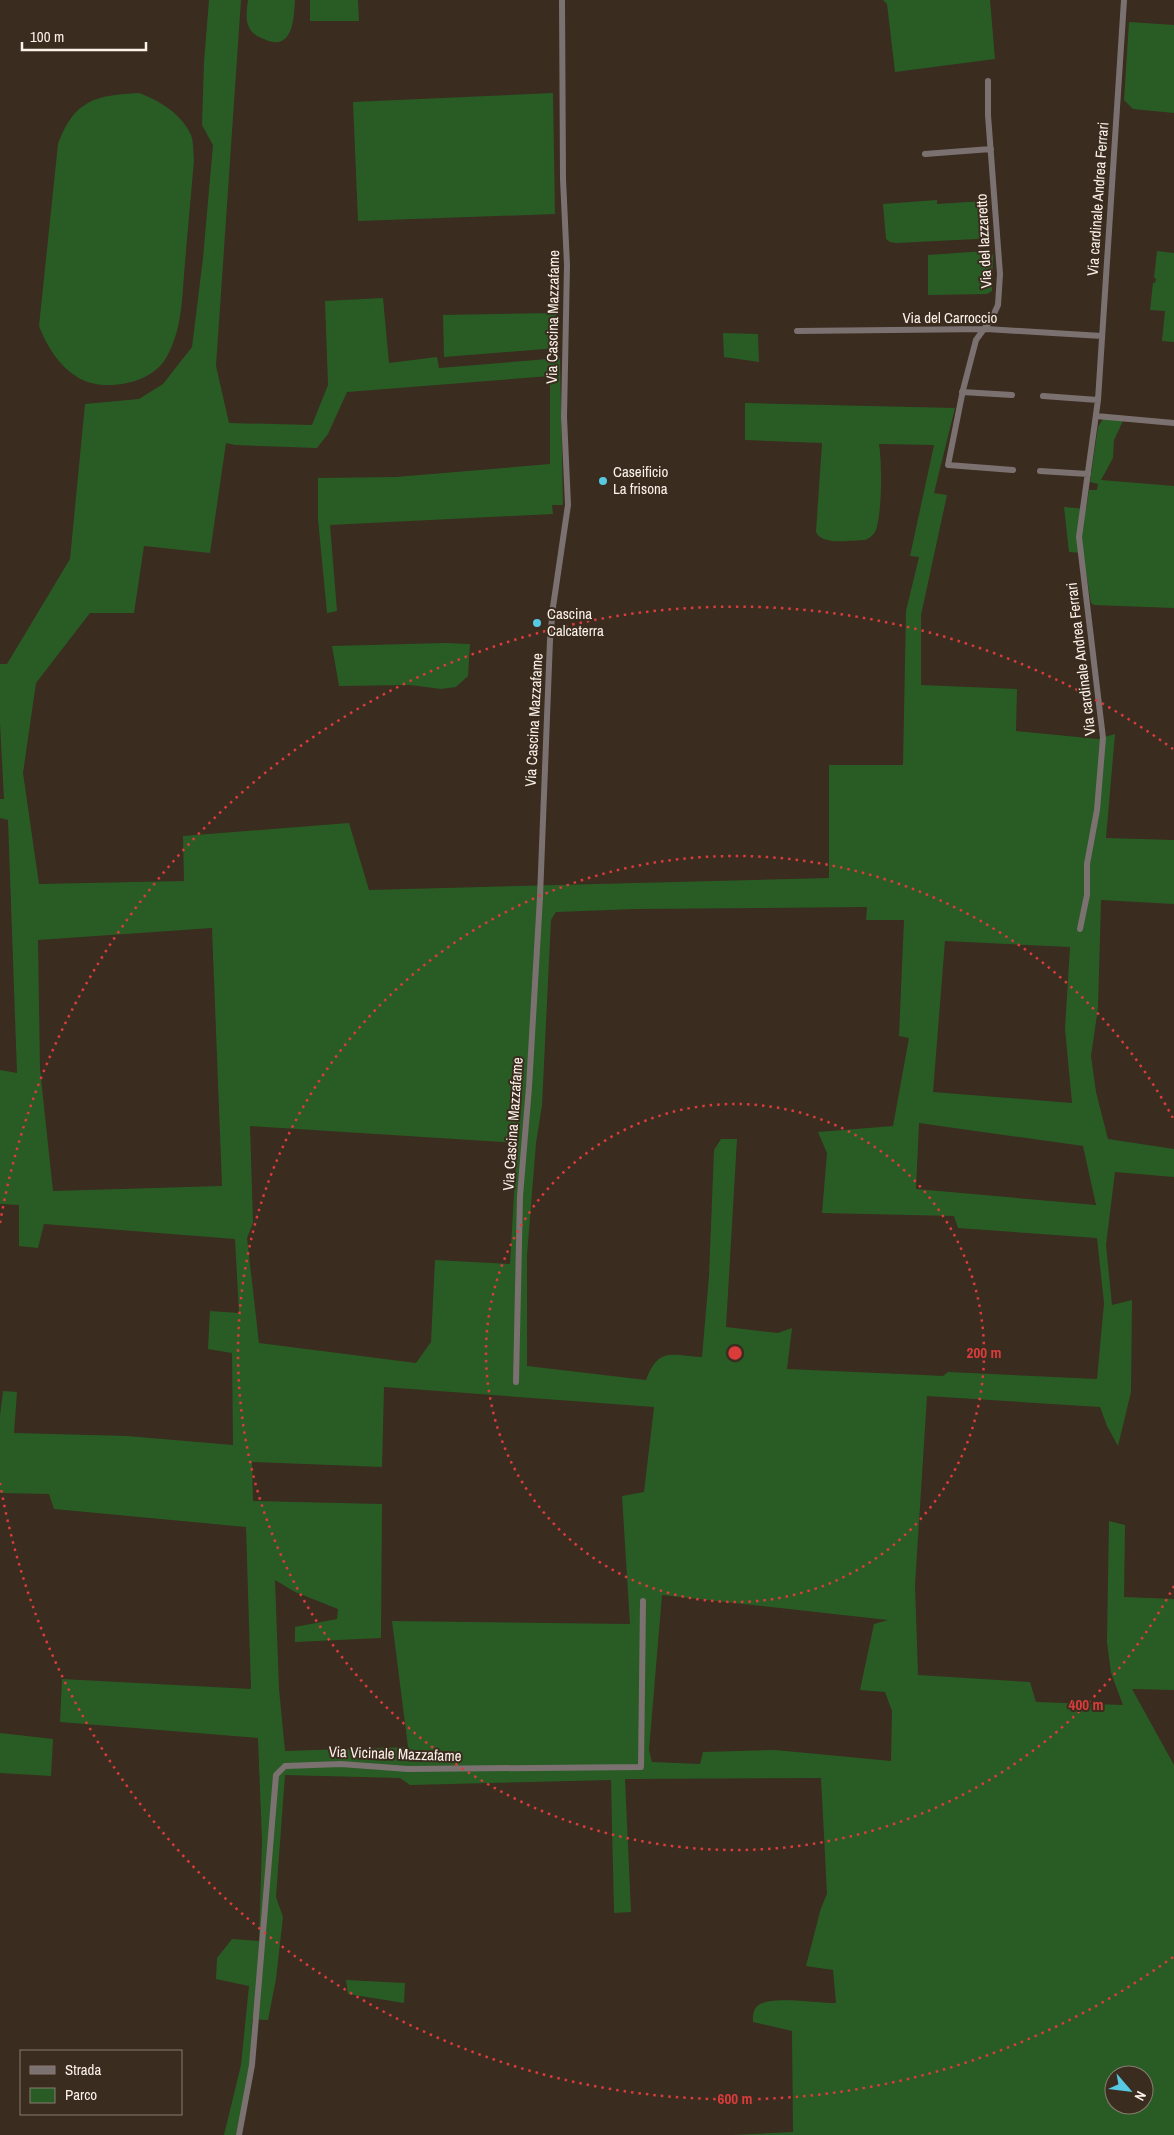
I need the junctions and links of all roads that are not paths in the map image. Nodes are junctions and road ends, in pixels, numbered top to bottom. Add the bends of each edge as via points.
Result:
1 (562, 0) edge
2 (1124, 0) edge
3 (988, 81) dead end
4 (991, 149) junction
5 (925, 154) dead end
6 (983, 329) junction
7 (797, 331) dead end
8 (1102, 336) junction
9 (962, 392) junction
10 (1012, 395) dead end
11 (1043, 396) dead end
12 (1098, 400) junction
13 (1096, 416) junction
14 (1174, 423) edge
15 (1013, 470) dead end
16 (1040, 471) dead end
17 (1088, 474) junction
18 (1080, 929) dead end
19 (516, 1382) dead end
20 (643, 1601) dead end
21 (239, 2135) edge

1 - 19 street, Via Cascina Mazzafame via 567,265 564,418 568,505 550,640 539,907 520,1196
2 - 8 street, Via cardinale Andrea Ferrari
3 - 4 street, Via del lazzaretto
4 - 5 street
4 - 6 street, Via del lazzaretto via 1000,288 996,309
6 - 7 street, Via del Carroccio
6 - 8 street, Via del Carroccio
6 - 9 street, Via del lazzaretto via 976,340
8 - 12 street, Via cardinale Andrea Ferrari
9 - 10 street
9 - 15 street, Via del lazzaretto via 948,465
11 - 12 street
12 - 13 street, Via cardinale Andrea Ferrari
13 - 14 street
13 - 17 street, Via cardinale Andrea Ferrari
16 - 17 street
17 - 18 street, Via cardinale Andrea Ferrari via 1079,542 1103,738 1096,822 1087,864 1087,895
20 - 21 street, Via Vicinale Mazzafame via 641,1767 408,1769 341,1764 285,1766 276,1775 252,2065

